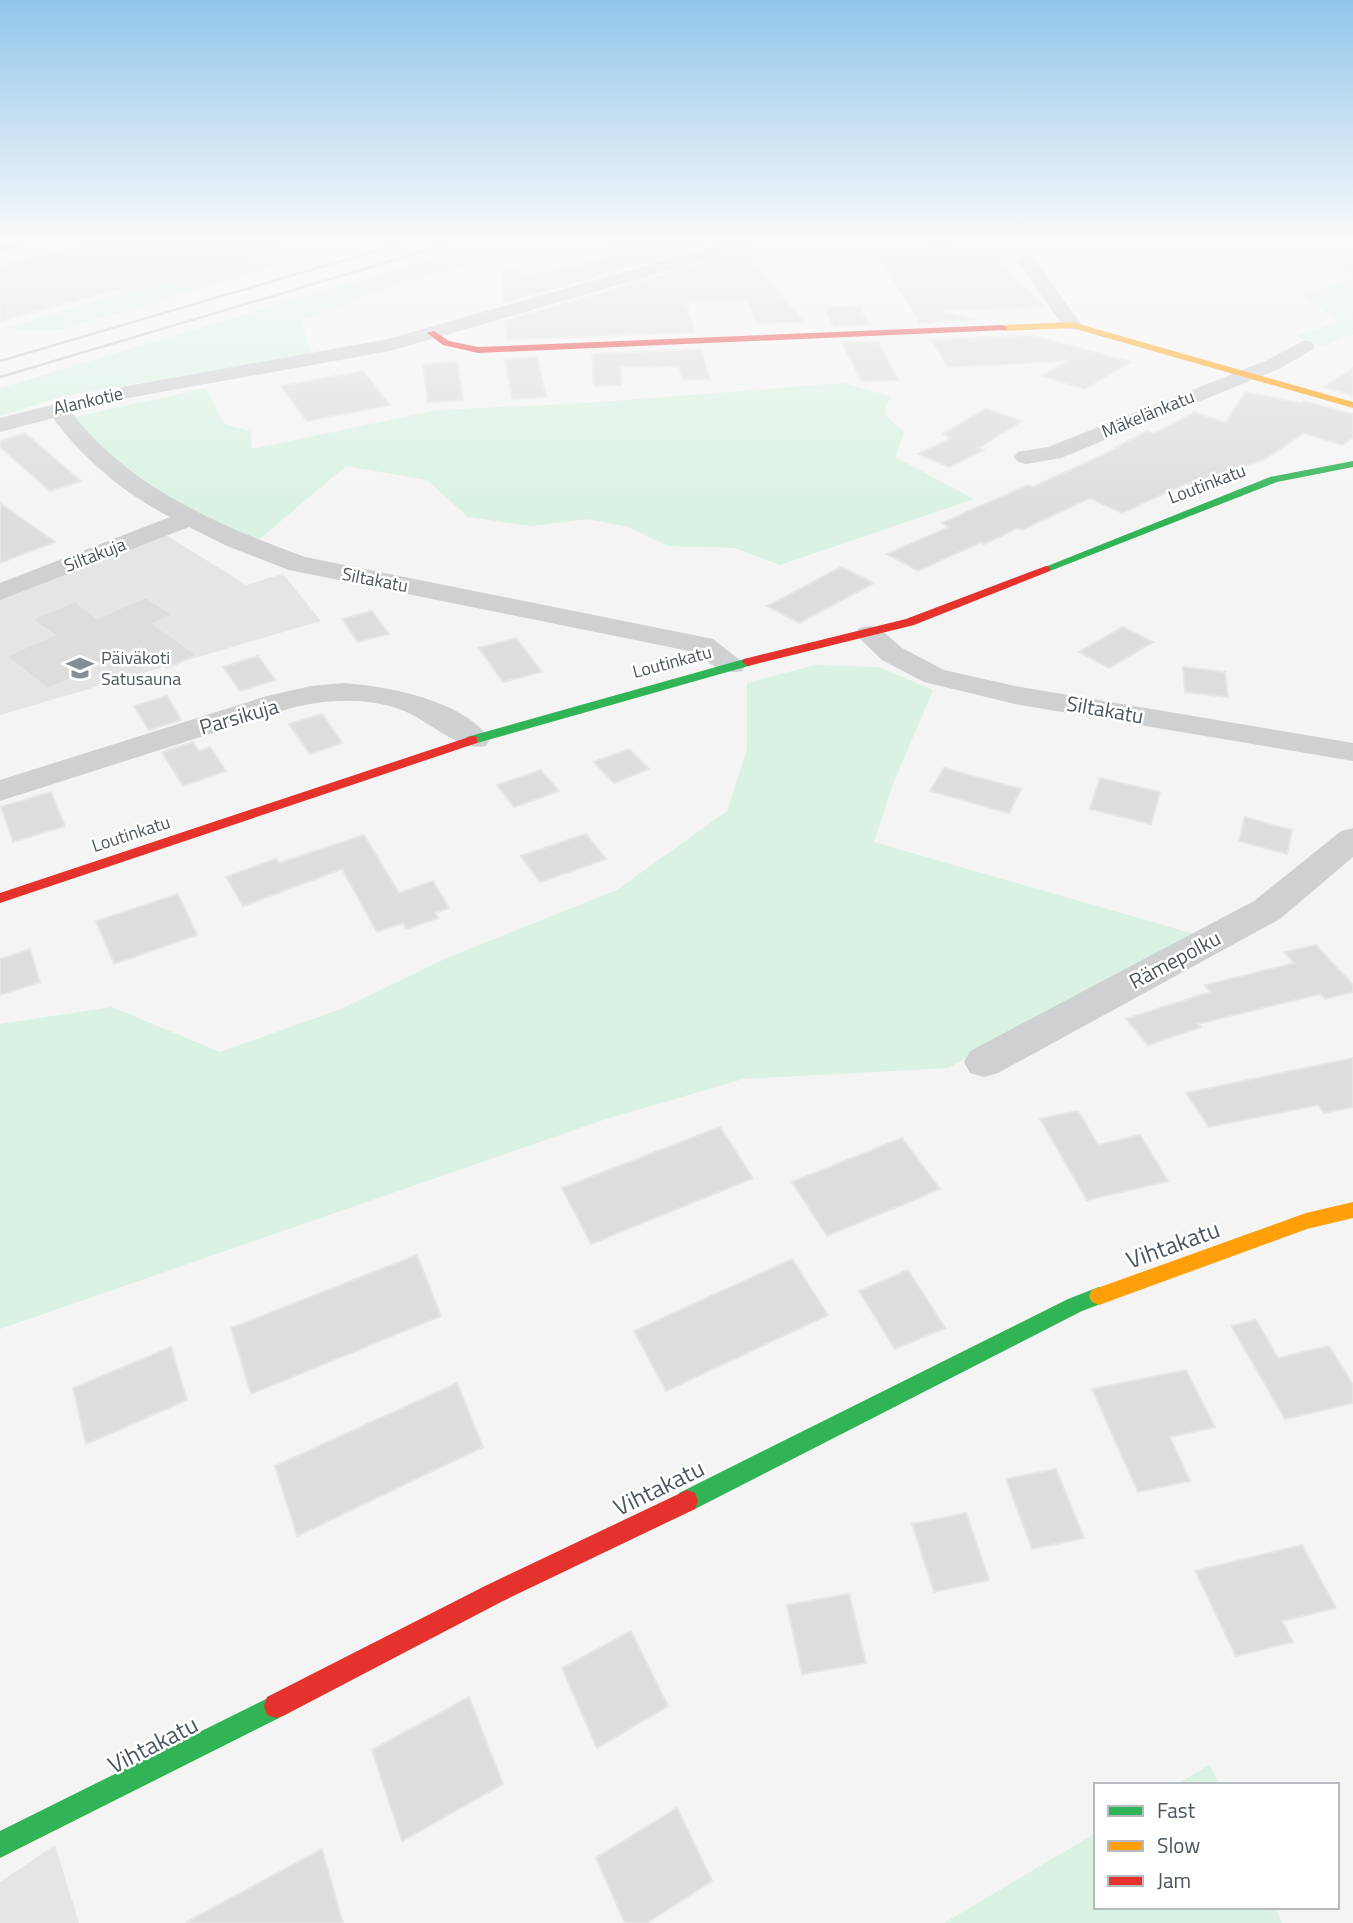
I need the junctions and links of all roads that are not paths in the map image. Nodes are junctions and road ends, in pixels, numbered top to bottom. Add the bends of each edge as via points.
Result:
1 (435, 332) edge
2 (912, 332) edge
3 (1097, 332) edge
4 (431, 333) junction
5 (1306, 346) dead end
6 (1247, 373) junction
7 (1353, 405) edge
8 (57, 408) junction
9 (0, 425) edge
10 (1026, 457) dead end
11 (1353, 464) edge
12 (190, 518) junction
13 (0, 592) edge
14 (869, 634) junction
15 (732, 665) junction
16 (475, 739) junction
17 (1353, 752) edge
18 (0, 791) edge
19 (1353, 839) edge
20 (0, 898) edge
21 (984, 1062) dead end
22 (1353, 1210) edge
23 (0, 1845) edge

1 - 4 street, Alankotie
2 - 4 street via 478,350 446,344
3 - 6 street
4 - 8 street, Alankotie
5 - 6 street, Mäkelänkatu
6 - 7 street
6 - 10 street, Mäkelänkatu via 1053,453
8 - 9 street, Alankotie
8 - 12 street, Siltakatu via 84,444
11 - 14 street, Loutinkatu via 1274,480 932,614
12 - 13 street, Siltakuja
12 - 15 street, Siltakatu via 236,541 313,568 703,645
14 - 15 street, Loutinkatu
14 - 17 street, Siltakatu via 892,654 934,676 1015,695
15 - 16 street, Loutinkatu
16 - 18 street, Parsikuja via 440,713 394,698 341,692 244,714
16 - 20 street, Loutinkatu
19 - 21 street, Rämepolku via 1267,910
22 - 23 street, Vihtakatu via 1306,1221 1075,1305

